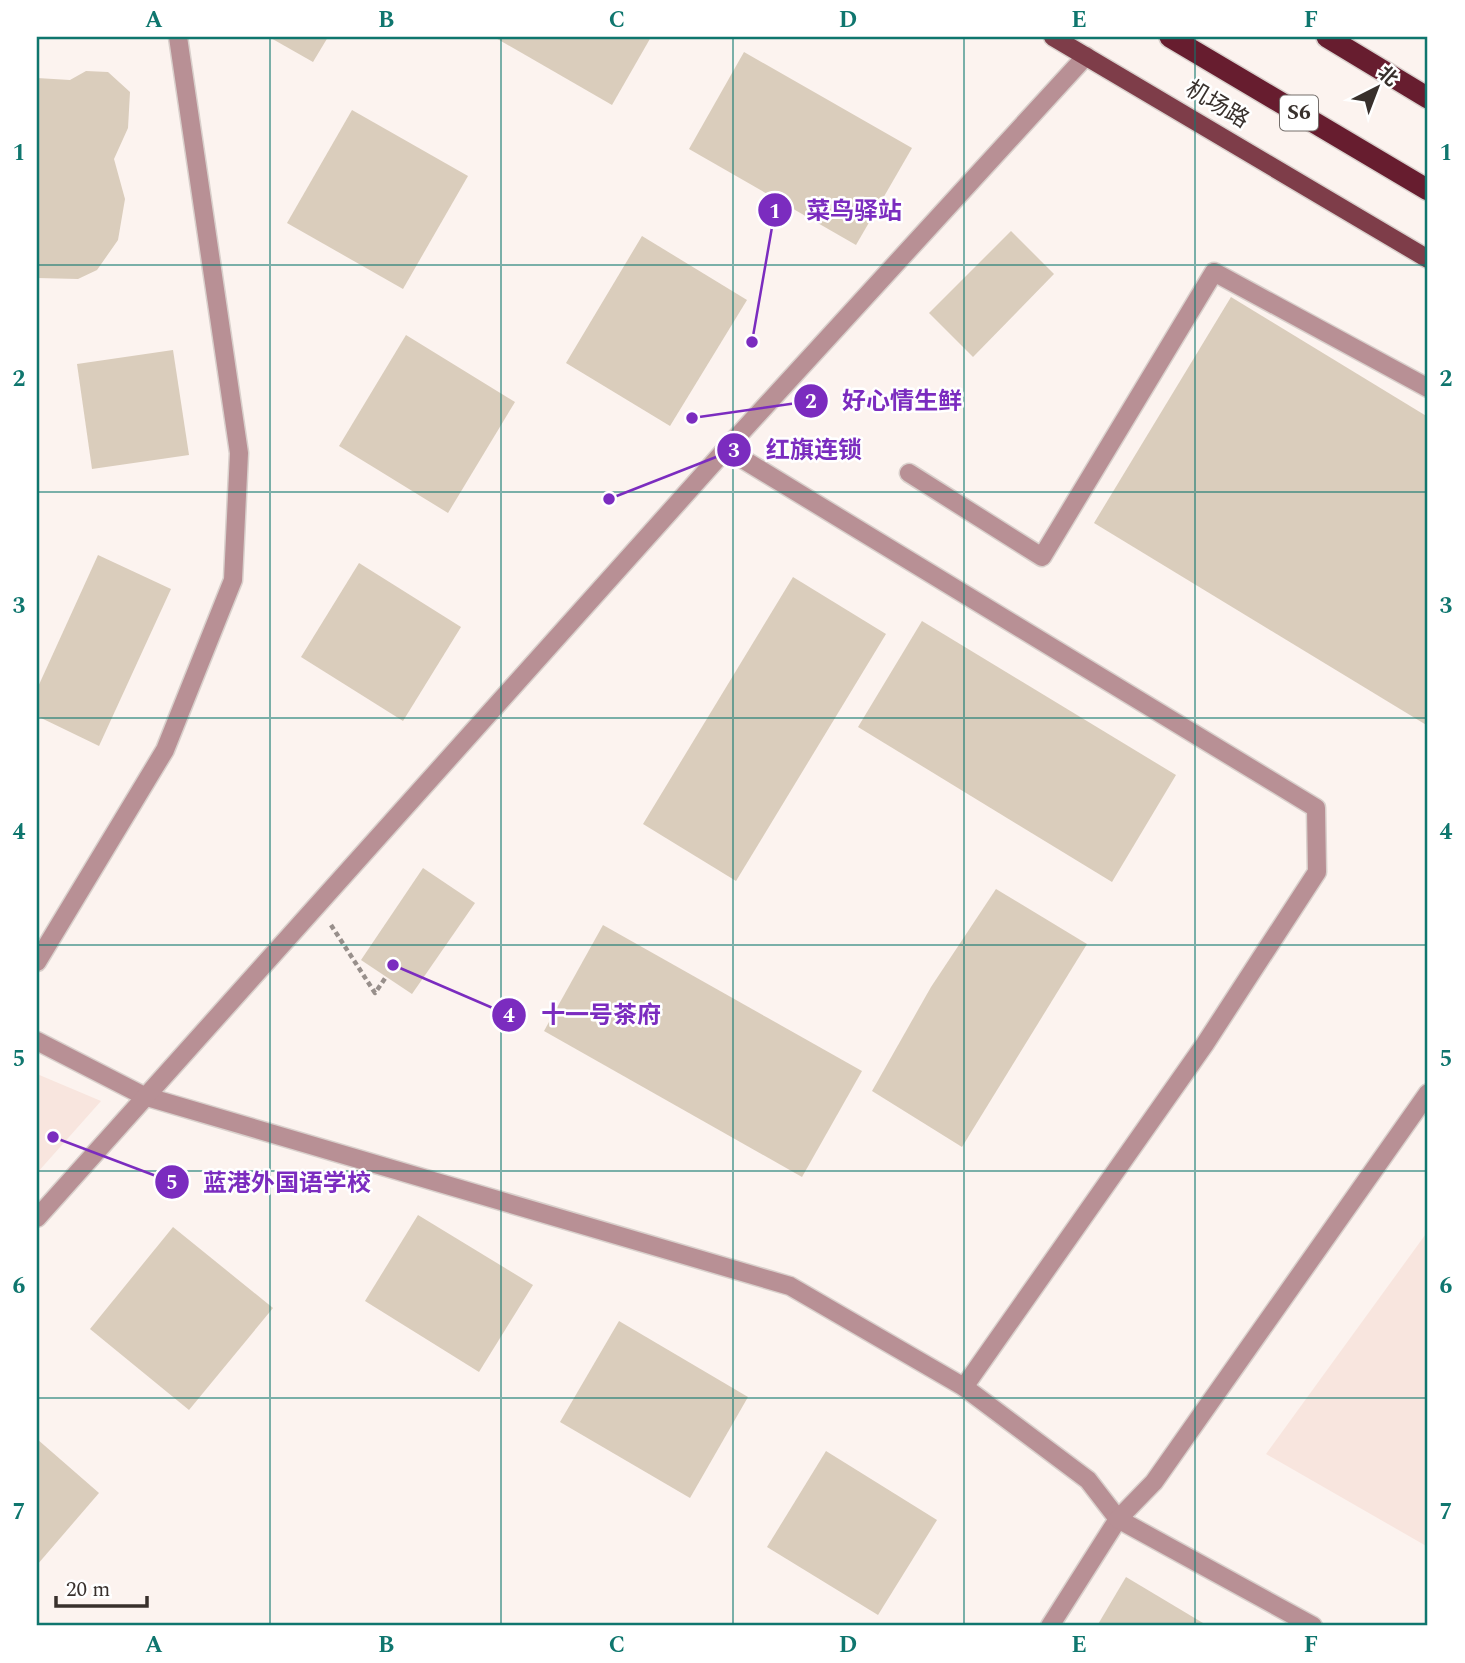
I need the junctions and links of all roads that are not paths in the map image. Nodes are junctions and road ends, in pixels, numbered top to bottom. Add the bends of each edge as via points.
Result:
1 (178, 37) edge
2 (1053, 37) edge
3 (1170, 37) edge
4 (1327, 37) edge
5 (1086, 56) junction
6 (1428, 98) edge
7 (1428, 190) edge
8 (1428, 259) edge
9 (1428, 387) edge
10 (726, 449) junction
11 (909, 473) dead end
12 (37, 962) edge
13 (37, 1041) edge
14 (1428, 1093) edge
15 (144, 1097) junction
16 (37, 1219) edge
17 (964, 1387) junction
18 (1118, 1519) junction
19 (1050, 1626) edge
20 (1312, 1626) edge

1 - 12 street via 239,453 233,580 164,750
2 - 5 main road, 机场路
3 - 7 highway, S6
4 - 6 highway
5 - 8 main road, 机场路
5 - 10 street
9 - 11 street via 1214,272 1042,557
10 - 15 street
10 - 17 street via 1315,808 1317,872 1205,1044
13 - 15 street
14 - 18 street via 1154,1482
15 - 16 street
15 - 17 street via 790,1286
17 - 18 street via 1088,1480
18 - 19 street
18 - 20 street

